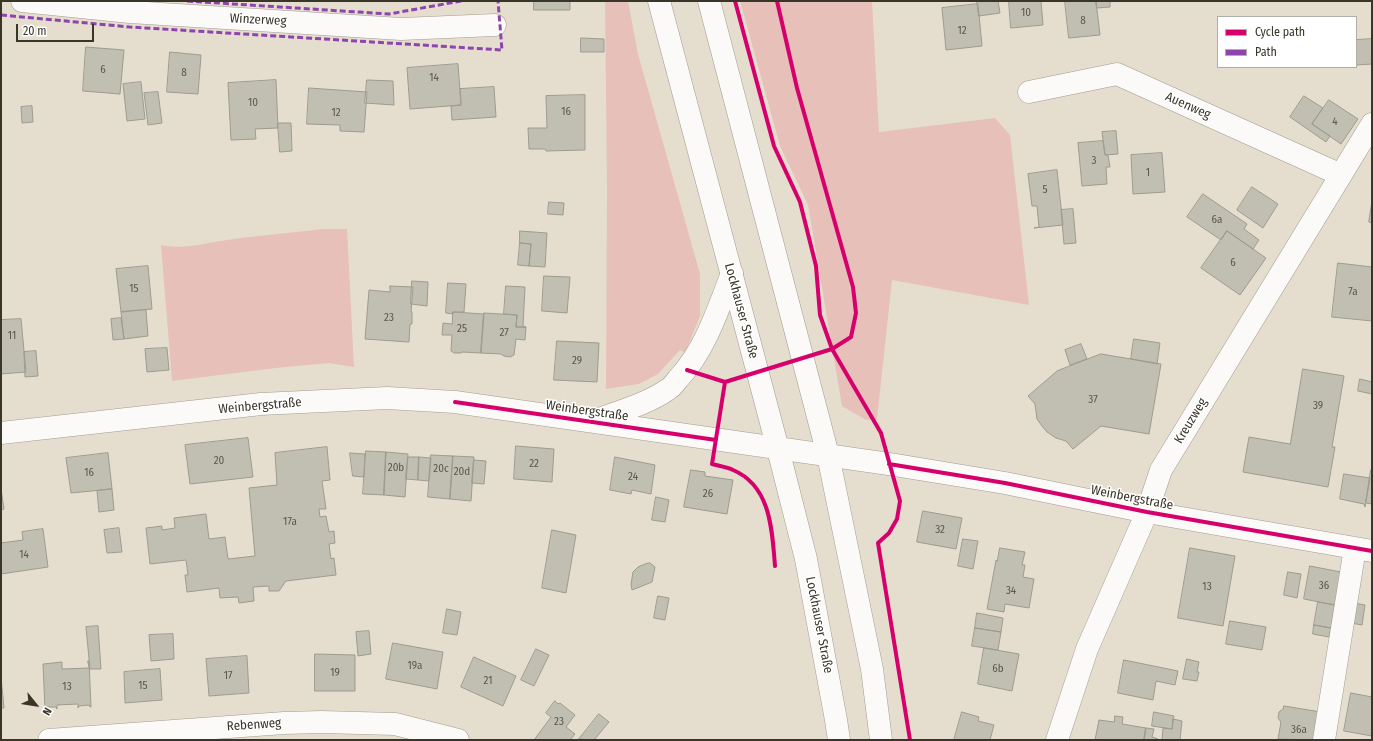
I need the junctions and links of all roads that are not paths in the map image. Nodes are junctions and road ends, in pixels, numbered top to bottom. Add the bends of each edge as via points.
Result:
1 (22, 1) edge
2 (659, 1) edge
3 (709, 1) edge
4 (495, 25) dead end
5 (1028, 92) dead end
6 (1372, 124) edge
7 (1341, 175) junction
8 (732, 274) junction
9 (592, 422) junction
10 (1, 433) edge
11 (778, 449) junction
12 (828, 455) junction
13 (1147, 512) junction
14 (1363, 549) edge
15 (50, 740) edge
16 (458, 740) edge
17 (839, 740) edge
18 (881, 740) edge
19 (1057, 740) edge
20 (1324, 740) edge

1 - 4 street, Winzerweg via 130,12 401,29
2 - 8 street, Lockhauser Straße
3 - 12 street
5 - 7 street, Auenweg via 1117,74
6 - 7 street, Kreuzweg
7 - 13 street, Kreuzweg via 1161,470
8 - 9 street via 705,340 687,370 668,390
8 - 11 street, Lockhauser Straße
9 - 10 street, Weinbergstraße via 455,402 387,398 261,404
9 - 11 street, Weinbergstraße
11 - 12 street, Weinbergstraße
11 - 17 street, Lockhauser Straße via 806,559
12 - 13 street, Weinbergstraße via 1005,483
12 - 18 street via 872,669
13 - 14 street, Weinbergstraße
13 - 19 street, Kreuzweg via 1087,649
14 - 20 street
15 - 16 street, Rebenweg via 322,722 395,724

